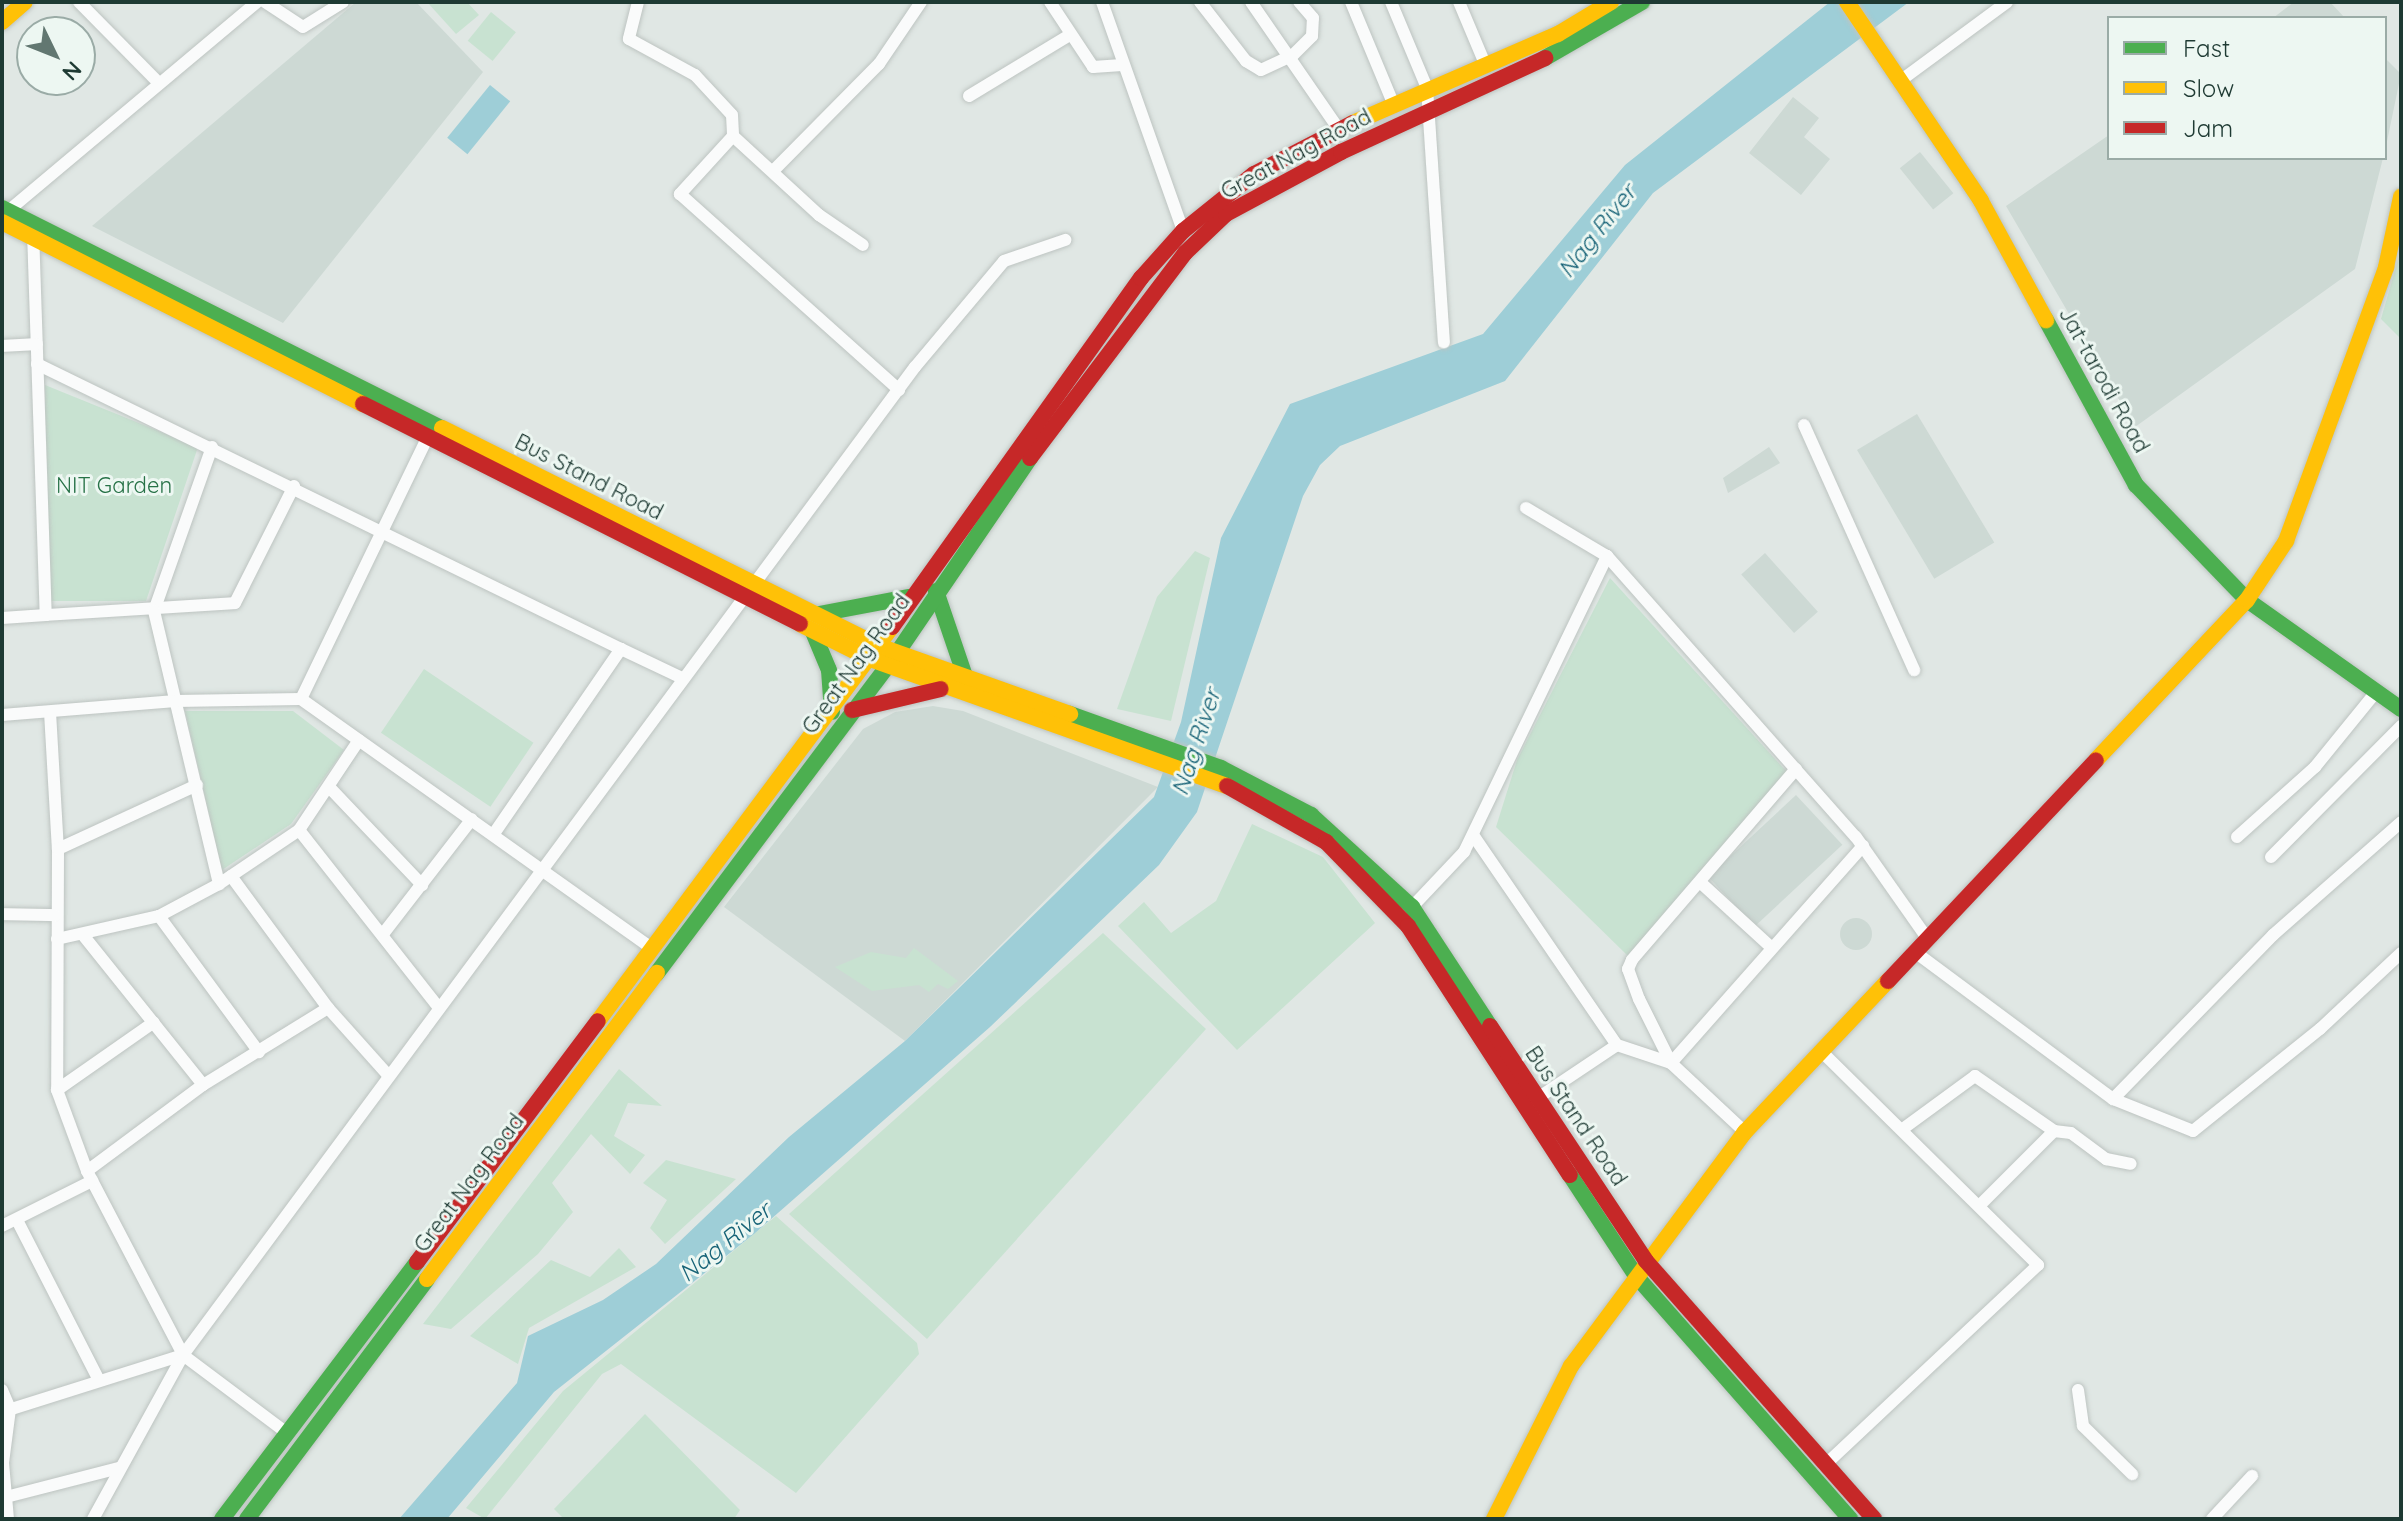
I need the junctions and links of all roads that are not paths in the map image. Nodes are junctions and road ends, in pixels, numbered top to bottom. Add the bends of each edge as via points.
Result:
1 (25, 2) edge
2 (79, 2) edge
3 (257, 2) edge
4 (265, 2) edge
5 (343, 2) edge
6 (638, 2) edge
7 (921, 2) edge
8 (1050, 2) edge
9 (1102, 2) edge
10 (1200, 2) edge
11 (1251, 2) edge
12 (1299, 2) edge
13 (1351, 2) edge
14 (1391, 2) edge
15 (1459, 2) edge
16 (1611, 2) edge
17 (1642, 2) edge
18 (1847, 2) edge
19 (2007, 2) edge
20 (2, 22) edge
21 (1068, 36) junction
22 (1293, 55) junction
23 (1485, 64) junction
24 (1122, 65) junction
25 (1900, 81) junction
26 (159, 83) junction
27 (1427, 88) junction
28 (969, 96) dead end
29 (1393, 103) junction
30 (1430, 112) junction
31 (1340, 131) junction
32 (733, 136) junction
33 (775, 169) junction
34 (2401, 197) edge
35 (4, 214) edge
36 (32, 230) junction
37 (1183, 231) junction
38 (1065, 240) dead end
39 (863, 245) dead end
40 (1444, 342) dead end
41 (37, 344) junction
42 (2, 346) edge
43 (37, 364) junction
44 (899, 390) junction
45 (434, 424) junction
46 (1804, 425) dead end
47 (426, 440) junction
48 (212, 447) junction
49 (294, 486) junction
50 (1526, 508) dead end
51 (386, 533) junction
52 (1607, 556) junction
53 (756, 585) junction
54 (936, 591) junction
55 (909, 597) junction
56 (743, 598) junction
57 (2247, 600) junction
58 (154, 611) junction
59 (819, 614) junction
60 (46, 615) junction
61 (2, 618) edge
62 (813, 632) junction
63 (621, 649) junction
64 (897, 653) junction
65 (878, 657) junction
66 (1914, 670) dead end
67 (680, 677) junction
68 (966, 679) junction
69 (943, 688) junction
70 (2376, 692) junction
71 (301, 699) junction
72 (175, 701) junction
73 (2401, 709) edge
74 (851, 710) junction
75 (50, 712) junction
76 (832, 712) junction
77 (2, 715) edge
78 (2401, 726) edge
79 (359, 740) junction
80 (1169, 756) junction
81 (1796, 769) junction
82 (1218, 775) junction
83 (197, 785) junction
84 (330, 788) junction
85 (472, 819) junction
86 (2401, 822) edge
87 (299, 830) junction
88 (493, 835) junction
89 (1473, 835) junction
90 (2237, 837) dead end
91 (1863, 846) junction
92 (58, 849) junction
93 (2271, 857) dead end
94 (539, 868) junction
95 (231, 876) junction
96 (1701, 883) junction
97 (219, 884) junction
98 (422, 885) junction
99 (1412, 907) junction
100 (2, 914) edge
101 (55, 915) junction
102 (159, 916) junction
103 (383, 934) junction
104 (83, 935) junction
105 (1927, 938) junction
106 (57, 939) junction
107 (1772, 948) junction
108 (653, 949) junction
109 (1915, 952) junction
110 (2401, 953) edge
111 (328, 1008) junction
112 (439, 1008) junction
113 (154, 1022) junction
114 (1617, 1045) junction
115 (1821, 1051) junction
116 (259, 1052) junction
117 (1671, 1063) junction
118 (387, 1074) junction
119 (203, 1085) junction
120 (57, 1090) junction
121 (2113, 1099) junction
122 (1531, 1103) junction
123 (1904, 1128) junction
124 (2054, 1131) junction
125 (1745, 1132) junction
126 (2131, 1164) dead end
127 (90, 1176) junction
128 (1980, 1205) junction
129 (18, 1222) junction
130 (2, 1226) edge
131 (1646, 1261) junction
132 (1636, 1276) junction
133 (183, 1355) junction
134 (99, 1380) junction
135 (2, 1390) edge
136 (2078, 1390) dead end
137 (6, 1410) edge
138 (287, 1433) junction
139 (1826, 1464) junction
140 (119, 1468) junction
141 (2132, 1474) dead end
142 (2252, 1476) dead end
143 (6, 1497) junction
144 (8, 1519) edge
145 (93, 1519) edge
146 (222, 1519) edge
147 (247, 1519) edge
148 (1494, 1519) edge
149 (1850, 1519) edge
150 (1874, 1519) edge
151 (2212, 1519) edge

1 - 20 main road
2 - 26 street
3 - 26 street
4 - 5 street via 303,27
6 - 32 street via 629,39 695,75 724,100
7 - 33 street via 879,64
8 - 21 street
9 - 24 street
10 - 22 street via 1253,69
11 - 22 street
12 - 22 street via 1316,29
13 - 29 street
14 - 27 street
15 - 23 street
16 - 23 main road, Great Nag Road via 1558,34
17 - 30 main road, Great Nag Road via 1579,42
18 - 25 main road, Jat-tarodi Road
19 - 25 street
21 - 24 street via 1093,67
21 - 28 street
22 - 31 street
23 - 27 main road, Great Nag Road
24 - 37 street
25 - 57 main road, Jat-tarodi Road via 1981,201 2136,485
26 - 35 street
27 - 29 main road, Great Nag Road
27 - 30 street
29 - 31 main road, Great Nag Road
30 - 40 street
30 - 54 main road, Great Nag Road via 1226,214 1185,253
31 - 37 main road, Great Nag Road via 1254,174
32 - 33 street
32 - 44 street via 680,194
33 - 39 street via 819,215
34 - 57 main road via 2386,267 2286,541
35 - 36 main road, Bus Stand Road
36 - 41 street
36 - 45 main road, Bus Stand Road
36 - 47 main road
37 - 55 main road, Great Nag Road via 1141,278
38 - 44 street via 1004,261
41 - 42 street
41 - 43 street
43 - 48 street
43 - 60 street
44 - 53 street
45 - 47 street
45 - 53 main road, Bus Stand Road
46 - 66 street
47 - 51 street
47 - 56 main road
48 - 49 street
48 - 58 street
49 - 51 street
49 - 58 street via 245,595 222,607
50 - 52 street
51 - 63 street
51 - 71 street
52 - 81 street
52 - 89 street
53 - 56 street
53 - 59 main road, Bus Stand Road
54 - 64 main road, Great Nag Road
54 - 68 main road
55 - 59 main road
55 - 65 main road, Great Nag Road
56 - 62 main road
56 - 67 street
57 - 70 main road, Jat-tarodi Road
57 - 105 main road
58 - 60 street
58 - 72 street
59 - 65 main road, Bus Stand Road
60 - 61 street
62 - 65 main road
62 - 76 main road via 829,670
63 - 67 street
63 - 88 street
64 - 65 main road, Bus Stand Road
64 - 68 main road, Bus Stand Road
65 - 69 main road
65 - 74 main road, Great Nag Road
65 - 76 main road, Great Nag Road
67 - 94 street
68 - 80 main road, Bus Stand Road
69 - 74 main road
69 - 80 main road
70 - 73 main road, Jat-tarodi Road
70 - 90 street via 2315,767
71 - 72 street
71 - 79 street
72 - 75 street
72 - 83 street
74 - 147 main road, Great Nag Road
75 - 77 street
75 - 92 street
76 - 108 main road, Great Nag Road
78 - 93 street
79 - 84 street
79 - 85 street
80 - 82 main road
81 - 91 street
81 - 96 street
82 - 99 main road, Bus Stand Road via 1311,815
82 - 122 main road via 1326,842 1371,886 1408,926
83 - 92 street
83 - 97 street
84 - 87 street
84 - 98 street
85 - 88 street
85 - 98 street
86 - 121 street via 2273,935
87 - 95 street
87 - 103 street
88 - 94 street
89 - 99 street
89 - 114 street
91 - 105 street
91 - 107 street
92 - 101 street
94 - 108 street
94 - 112 street
95 - 97 street
95 - 111 street
96 - 107 street
96 - 117 street via 1628,969
97 - 102 street
98 - 103 street
99 - 122 main road, Bus Stand Road
100 - 101 street
101 - 106 street
102 - 104 street
102 - 116 street
103 - 112 street
104 - 106 street
104 - 113 street
105 - 109 main road
106 - 120 street
107 - 117 street
108 - 138 main road, Great Nag Road
109 - 115 main road
109 - 121 street
110 - 121 street via 2320,1029 2193,1131
111 - 116 street
111 - 118 street
112 - 118 street
113 - 119 street
113 - 120 street
114 - 117 street
114 - 122 street
115 - 123 street
115 - 125 main road
116 - 119 street
117 - 125 street
118 - 133 street
119 - 127 street
120 - 127 street
122 - 131 main road, Bus Stand Road
122 - 132 main road
123 - 124 street via 1975,1076
123 - 128 street
124 - 126 street via 2071,1133 2106,1159
124 - 128 street
125 - 131 main road
127 - 129 street
127 - 133 street
128 - 139 street via 2038,1265
129 - 130 street
129 - 134 street
131 - 132 main road
131 - 139 main road, Bus Stand Road
132 - 148 main road via 1571,1366
132 - 149 main road
133 - 134 street
133 - 138 street
133 - 140 street
134 - 137 street
135 - 137 street
136 - 141 street via 2083,1426
137 - 143 street
138 - 146 main road, Great Nag Road
139 - 150 main road, Bus Stand Road
140 - 143 street
140 - 145 street
142 - 151 street
143 - 144 street

